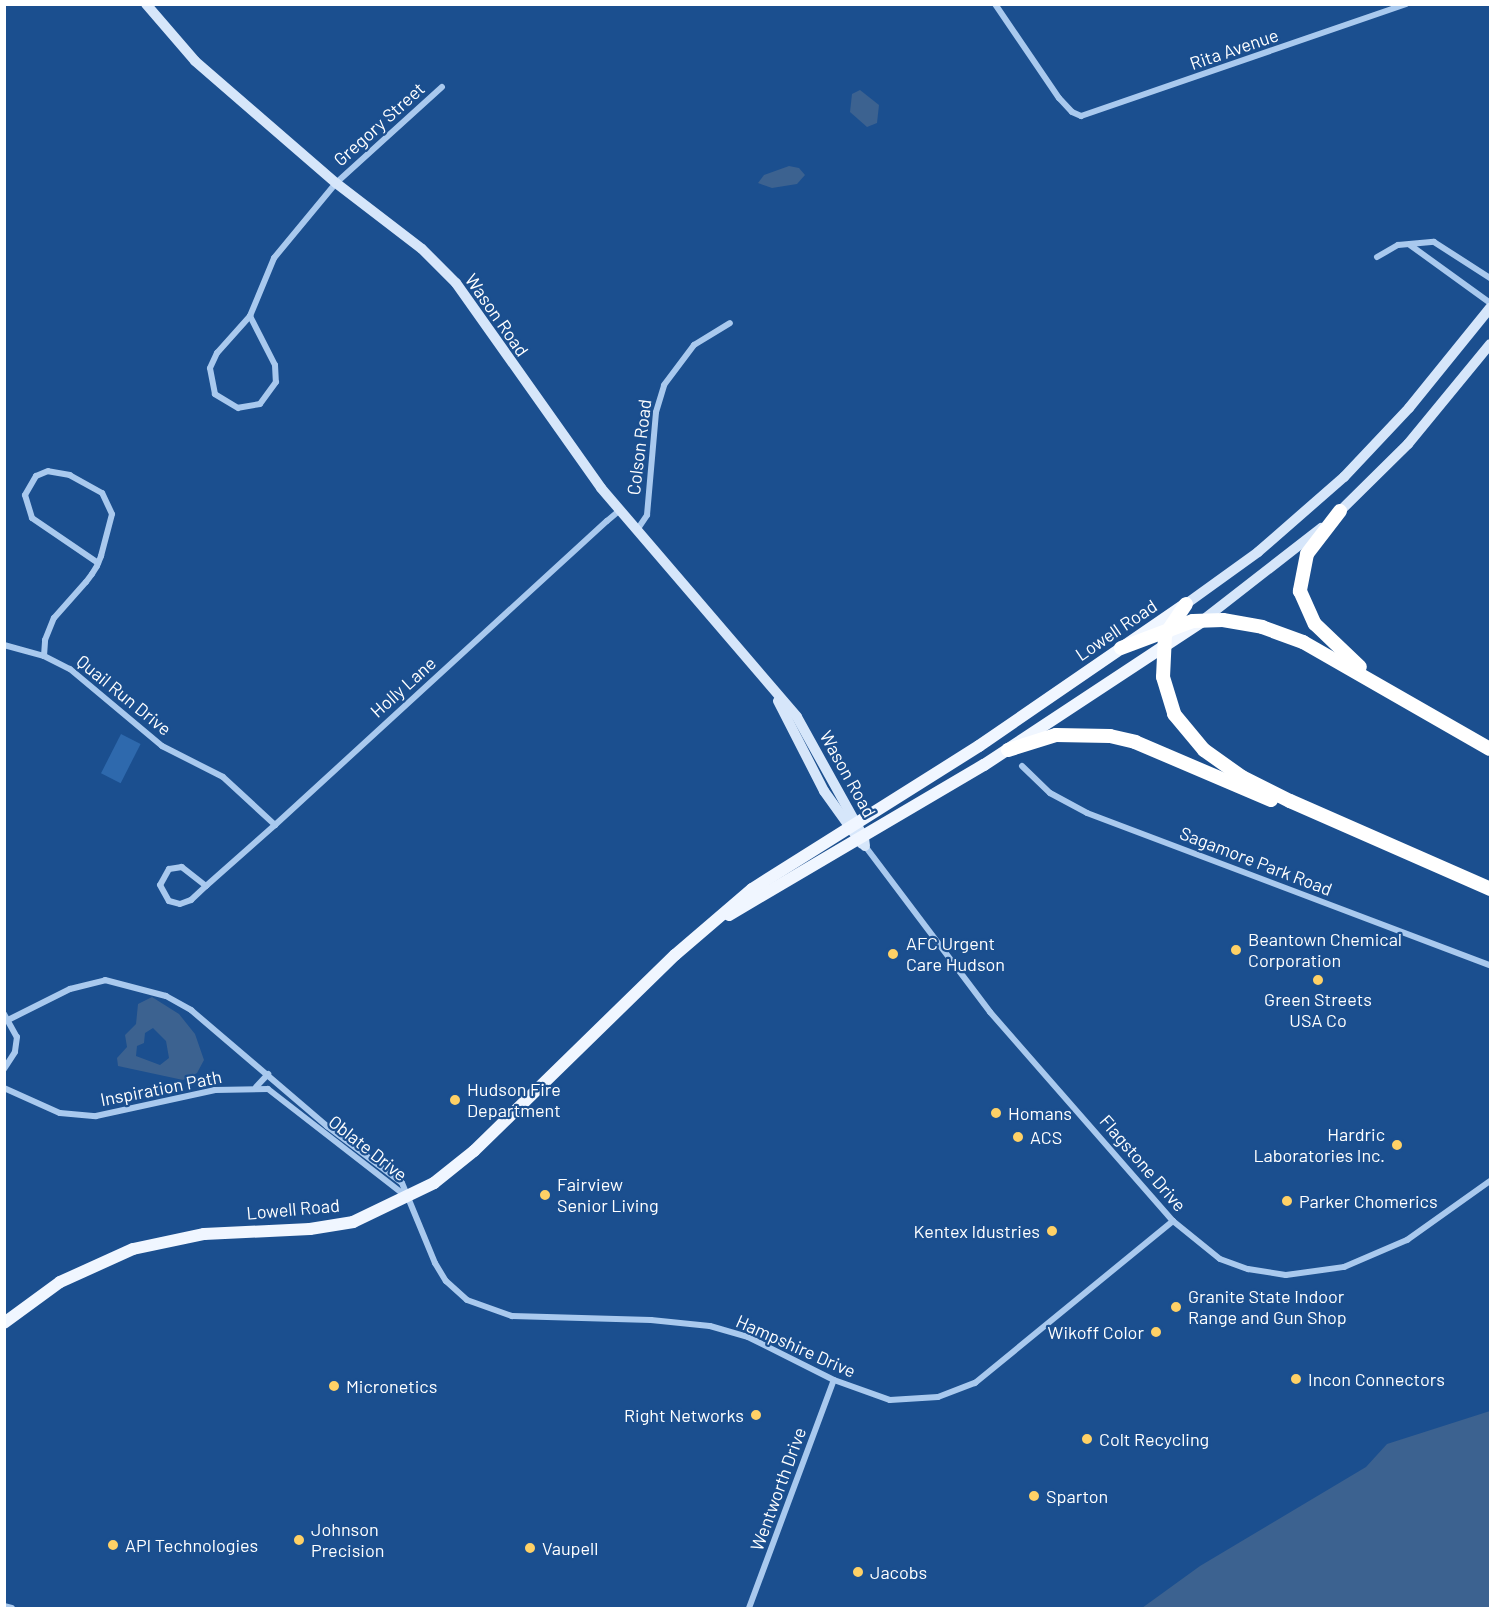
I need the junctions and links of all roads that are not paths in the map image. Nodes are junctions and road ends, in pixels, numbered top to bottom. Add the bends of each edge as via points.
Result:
1 (146, 4) edge
2 (995, 4) edge
3 (1406, 4) edge
4 (442, 87) dead end
5 (336, 183) junction
6 (1406, 244) junction
7 (1377, 257) dead end
8 (1491, 278) edge
9 (1491, 303) edge
10 (1491, 308) edge
11 (250, 316) junction
12 (730, 323) dead end
13 (1491, 344) edge
14 (620, 510) junction
15 (1340, 511) junction
16 (637, 530) junction
17 (98, 562) junction
18 (1186, 604) junction
19 (1203, 620) junction
20 (1167, 628) junction
21 (4, 645) edge
22 (1121, 648) junction
23 (1162, 648) junction
24 (44, 656) junction
25 (1403, 699) junction
26 (1491, 749) edge
27 (1008, 750) junction
28 (1022, 766) dead end
29 (274, 825) junction
30 (851, 825) junction
31 (1346, 828) junction
32 (862, 842) junction
33 (206, 886) junction
34 (1491, 889) edge
35 (712, 923) junction
36 (1491, 965) edge
37 (4, 1014) edge
38 (10, 1019) junction
39 (4, 1069) edge
40 (268, 1074) junction
41 (256, 1087) junction
42 (4, 1088) edge
43 (1491, 1181) edge
44 (410, 1198) junction
45 (1173, 1221) junction
46 (4, 1323) edge
47 (834, 1380) junction
48 (4, 1606) edge
49 (12, 1608) edge
50 (749, 1608) edge

1 - 5 street, Wason Road via 195,61
2 - 3 street, Rita Avenue via 1072,112 1081,116
4 - 5 street, Gregory Street
5 - 11 street, Gregory Street via 274,258
5 - 14 street, Wason Road via 415,243 456,283 556,429
6 - 7 street
6 - 8 street via 1439,243
6 - 9 street via 1441,263
10 - 18 street, Lowell Road via 1402,416 1344,477 1258,552
11 - 11 street, Gregory Street via 217,353 210,373 215,394 238,408 264,401 276,382 275,365
12 - 16 street, Colson Road via 694,345 664,385 656,412 647,515
13 - 15 street, Lowell Road via 1408,444
14 - 16 street, Wason Road
14 - 29 street, Holly Lane
15 - 19 street, Lowell Road via 1269,572
15 - 25 highway via 1305,558 1300,577 1302,601 1311,620 1333,644
16 - 30 street, Wason Road via 802,725
17 - 17 street via 112,521 108,498 62,472 48,471 36,476 25,495 32,518
17 - 24 street via 54,618 45,640
18 - 20 highway
18 - 22 main road, Lowell Road
19 - 20 highway
19 - 23 main road, Lowell Road
19 - 25 highway via 1243,622 1281,633
20 - 22 highway
20 - 23 highway
21 - 24 street, Quail Run Drive
22 - 30 main road, Lowell Road via 979,746
23 - 27 main road, Lowell Road
23 - 31 highway via 1168,700 1183,727 1204,750 1249,781
24 - 29 street, Quail Run Drive via 82,678 162,746 223,777
25 - 26 highway
27 - 31 highway via 1065,734 1118,738
27 - 32 main road, Lowell Road
28 - 36 street, Sagamore Park Road via 1050,793 1087,813
29 - 33 street, Holly Lane
30 - 32 street, Wason Road
30 - 35 main road, Lowell Road via 766,879
31 - 34 highway
32 - 35 main road, Lowell Road
32 - 45 street, Flagstone Drive via 984,1005
33 - 33 street, Holly Lane via 180,904 164,897 160,885 164,873 182,867
35 - 44 main road, Lowell Road via 474,1151
37 - 38 street
38 - 39 street via 17,1044
38 - 40 street, Oblate Drive via 86,984 105,980 166,996 191,1010
40 - 41 street
40 - 44 street, Oblate Drive via 327,1126 392,1174
41 - 42 street, Inspiration Path via 215,1090 96,1116 60,1113
41 - 44 street, Oblate Drive via 287,1100
43 - 45 street, Flagstone Drive via 1407,1240 1344,1267 1306,1274 1267,1273 1229,1263 1196,1243
44 - 46 main road, Lowell Road via 353,1222 330,1227 204,1234 133,1249 60,1282
44 - 47 street, Hampshire Drive via 440,1272 460,1295 479,1306 512,1316 651,1320 710,1326 748,1337
45 - 47 street, Hampshire Drive via 990,1371 957,1391 900,1401
47 - 50 street, Wentworth Drive
48 - 49 street

